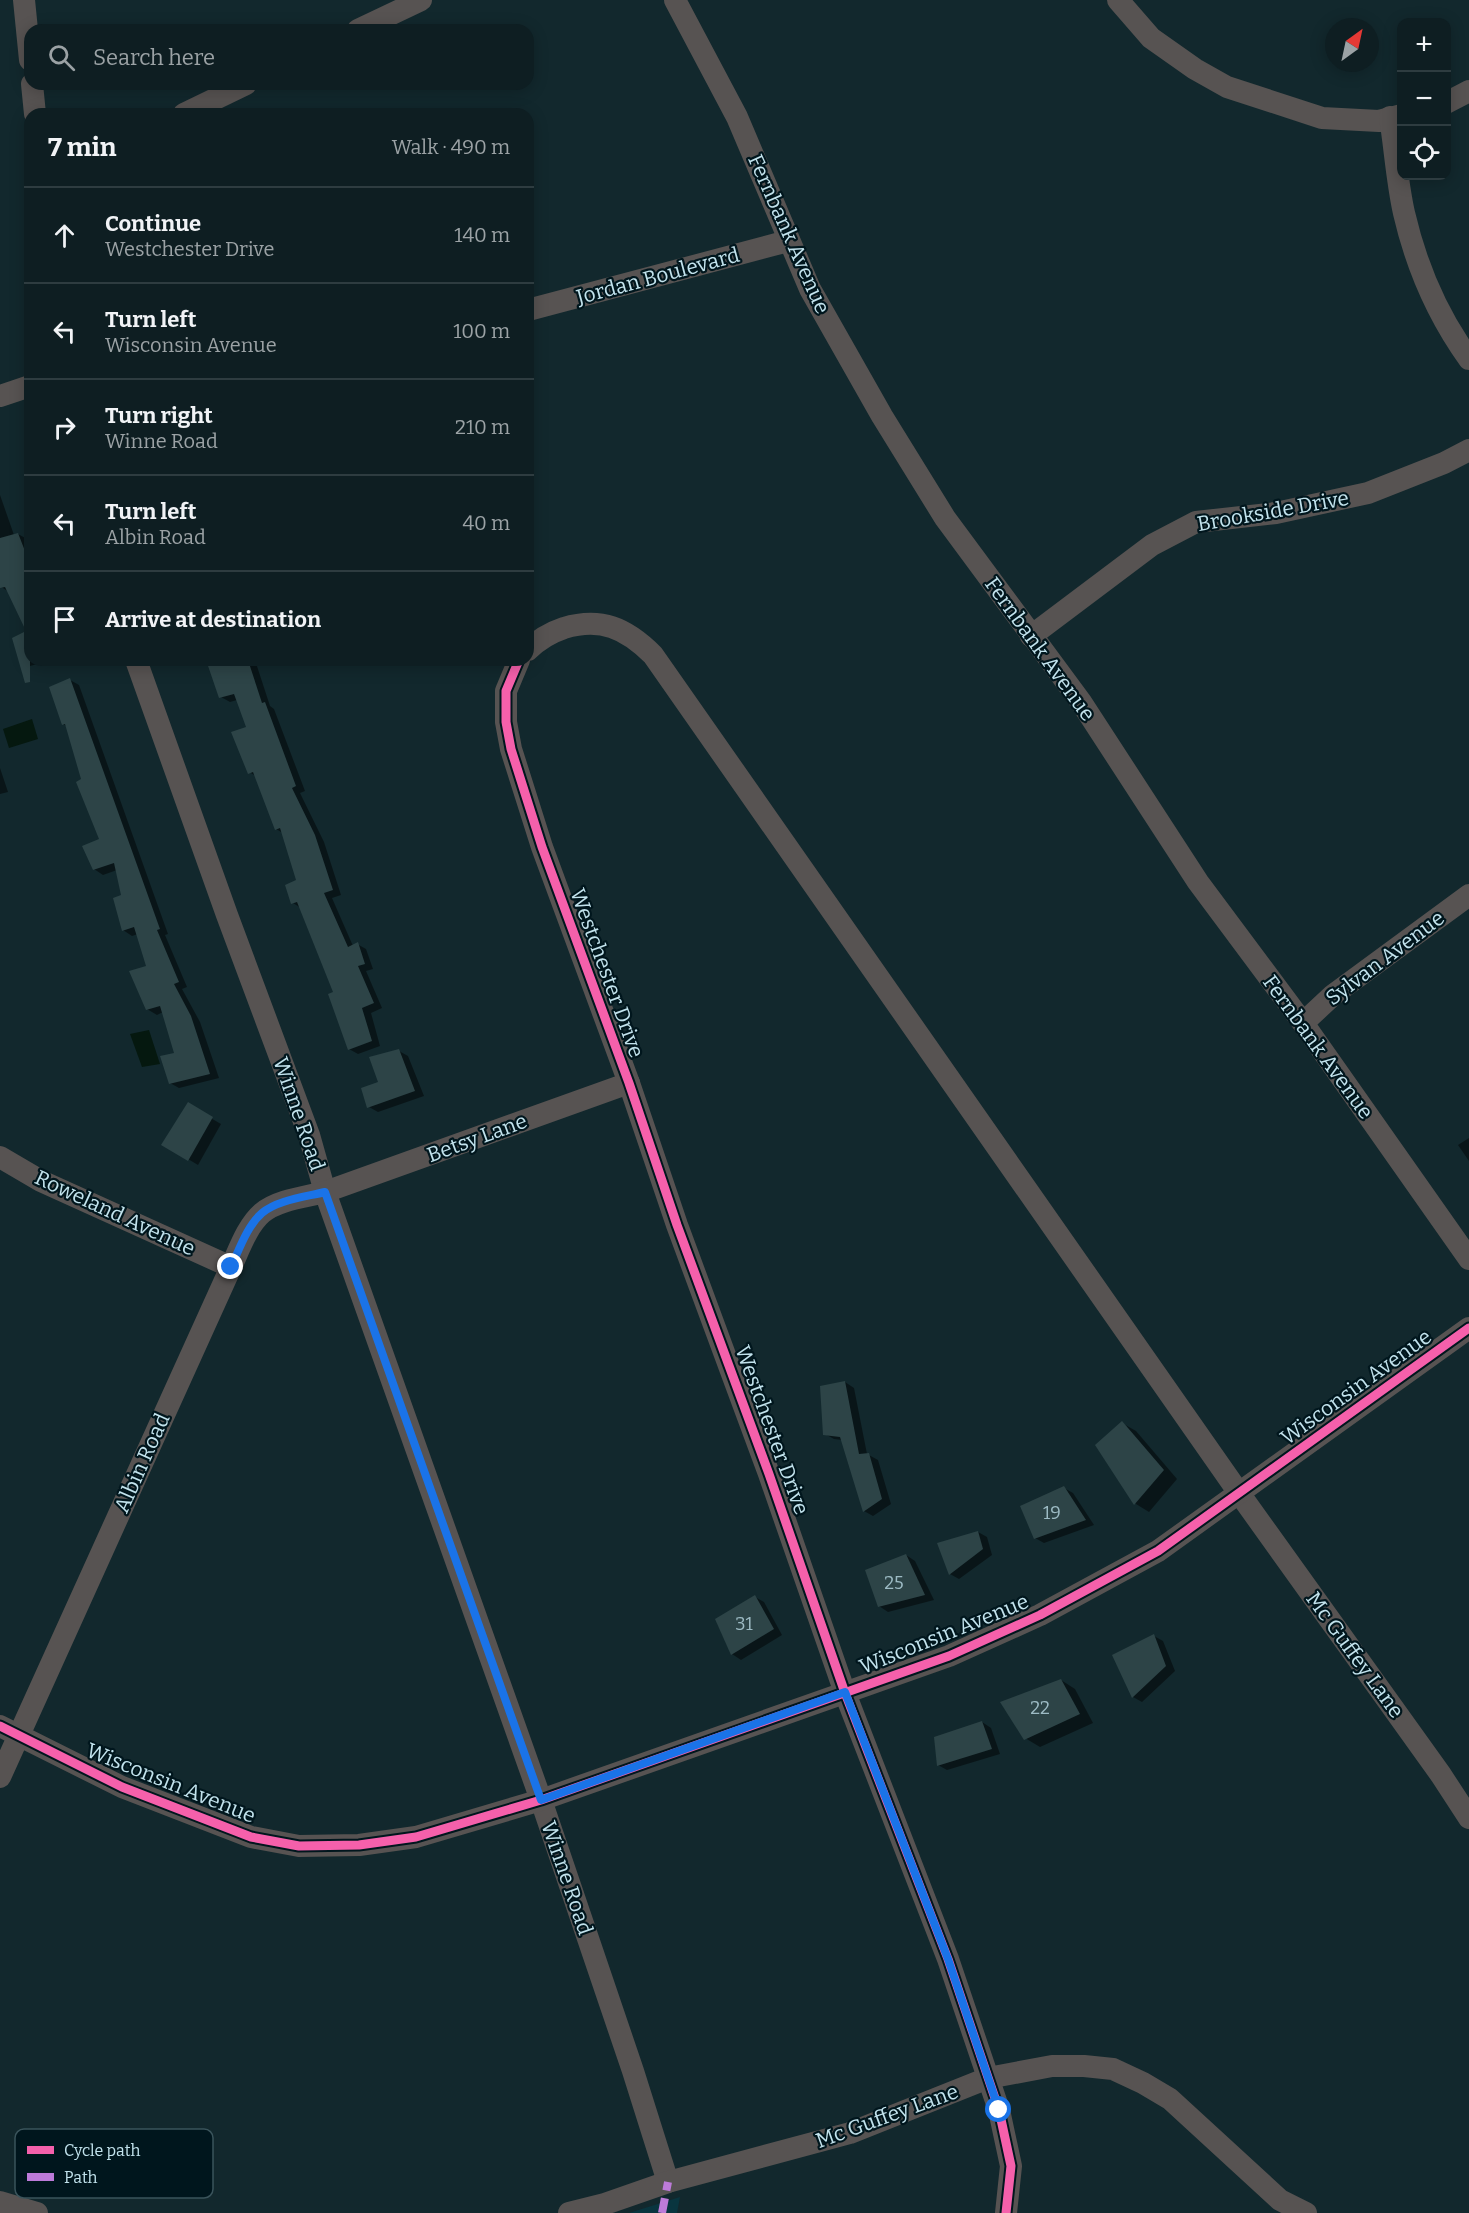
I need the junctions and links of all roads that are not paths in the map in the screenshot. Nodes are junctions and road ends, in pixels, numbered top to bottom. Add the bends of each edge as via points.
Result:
1 (24, 0) edge
2 (420, 0) edge
3 (675, 0) edge
4 (1118, 0) edge
5 (26, 24) edge
6 (370, 24) edge
7 (33, 90) edge
8 (234, 90) edge
9 (1469, 91) edge
10 (1451, 100) edge
11 (35, 108) edge
12 (196, 108) edge
13 (1396, 116) edge
14 (788, 241) junction
15 (534, 308) edge
16 (1469, 359) edge
17 (24, 388) edge
18 (0, 396) edge
19 (1469, 450) edge
20 (1031, 636) junction
21 (534, 645) edge
22 (138, 666) edge
23 (516, 666) edge
24 (1469, 895) edge
25 (1303, 1023) junction
26 (629, 1083) junction
27 (0, 1157) edge
28 (325, 1192) junction
29 (1469, 1259) edge
30 (231, 1267) junction
31 (1469, 1328) edge
32 (1239, 1493) junction
33 (845, 1692) junction
34 (10, 1730) edge
35 (0, 1777) edge
36 (541, 1800) junction
37 (1469, 1818) edge
38 (988, 2078) junction
39 (668, 2182) junction
40 (0, 2202) edge
41 (37, 2213) edge
42 (568, 2213) edge
43 (1006, 2213) edge
44 (1306, 2213) edge

1 - 5 street
2 - 6 street
3 - 14 street, Fernbank Avenue via 736,117
4 - 13 street via 1151,38 1227,87 1322,118 1379,121
7 - 11 street
8 - 12 street
9 - 10 street
13 - 16 street via 1403,211 1419,266 1455,341
14 - 15 street, Jordan Boulevard
14 - 20 street, Fernbank Avenue via 810,289 888,427 945,518
17 - 18 street
19 - 20 street, Brookside Drive via 1368,493 1276,513 1196,522 1152,545
20 - 25 street, Fernbank Avenue via 1081,702 1198,882
21 - 32 street via 549,633 595,623 621,630 653,655
22 - 28 street, Winne Road via 305,1125
23 - 26 street, Westchester Drive via 506,691 511,749 542,847
24 - 25 street, Sylvan Avenue via 1333,994
25 - 29 street, Fernbank Avenue
26 - 28 street, Betsy Lane
26 - 33 street, Westchester Drive
27 - 30 street, Roweland Avenue via 41,1181
28 - 30 street, Albin Road via 282,1203 262,1213
28 - 36 street, Winne Road
30 - 34 street, Albin Road
31 - 32 street, Wisconsin Avenue
32 - 33 street, Wisconsin Avenue via 1158,1551 1040,1615 949,1656
32 - 37 street, Mc Guffey Lane
33 - 36 street, Wisconsin Avenue
33 - 38 street, Westchester Drive via 948,1959
34 - 35 street, Albin Road
34 - 36 street, Wisconsin Avenue via 122,1787 189,1815 251,1837 299,1846 358,1845 417,1837
36 - 39 street, Winne Road
38 - 39 street, Mc Guffey Lane via 850,2133
38 - 43 street, Westchester Drive via 1011,2166
38 - 44 street, Mc Guffey Lane via 1052,2066 1113,2069 1170,2099 1280,2199
39 - 42 street, Mc Guffey Lane
40 - 41 street

